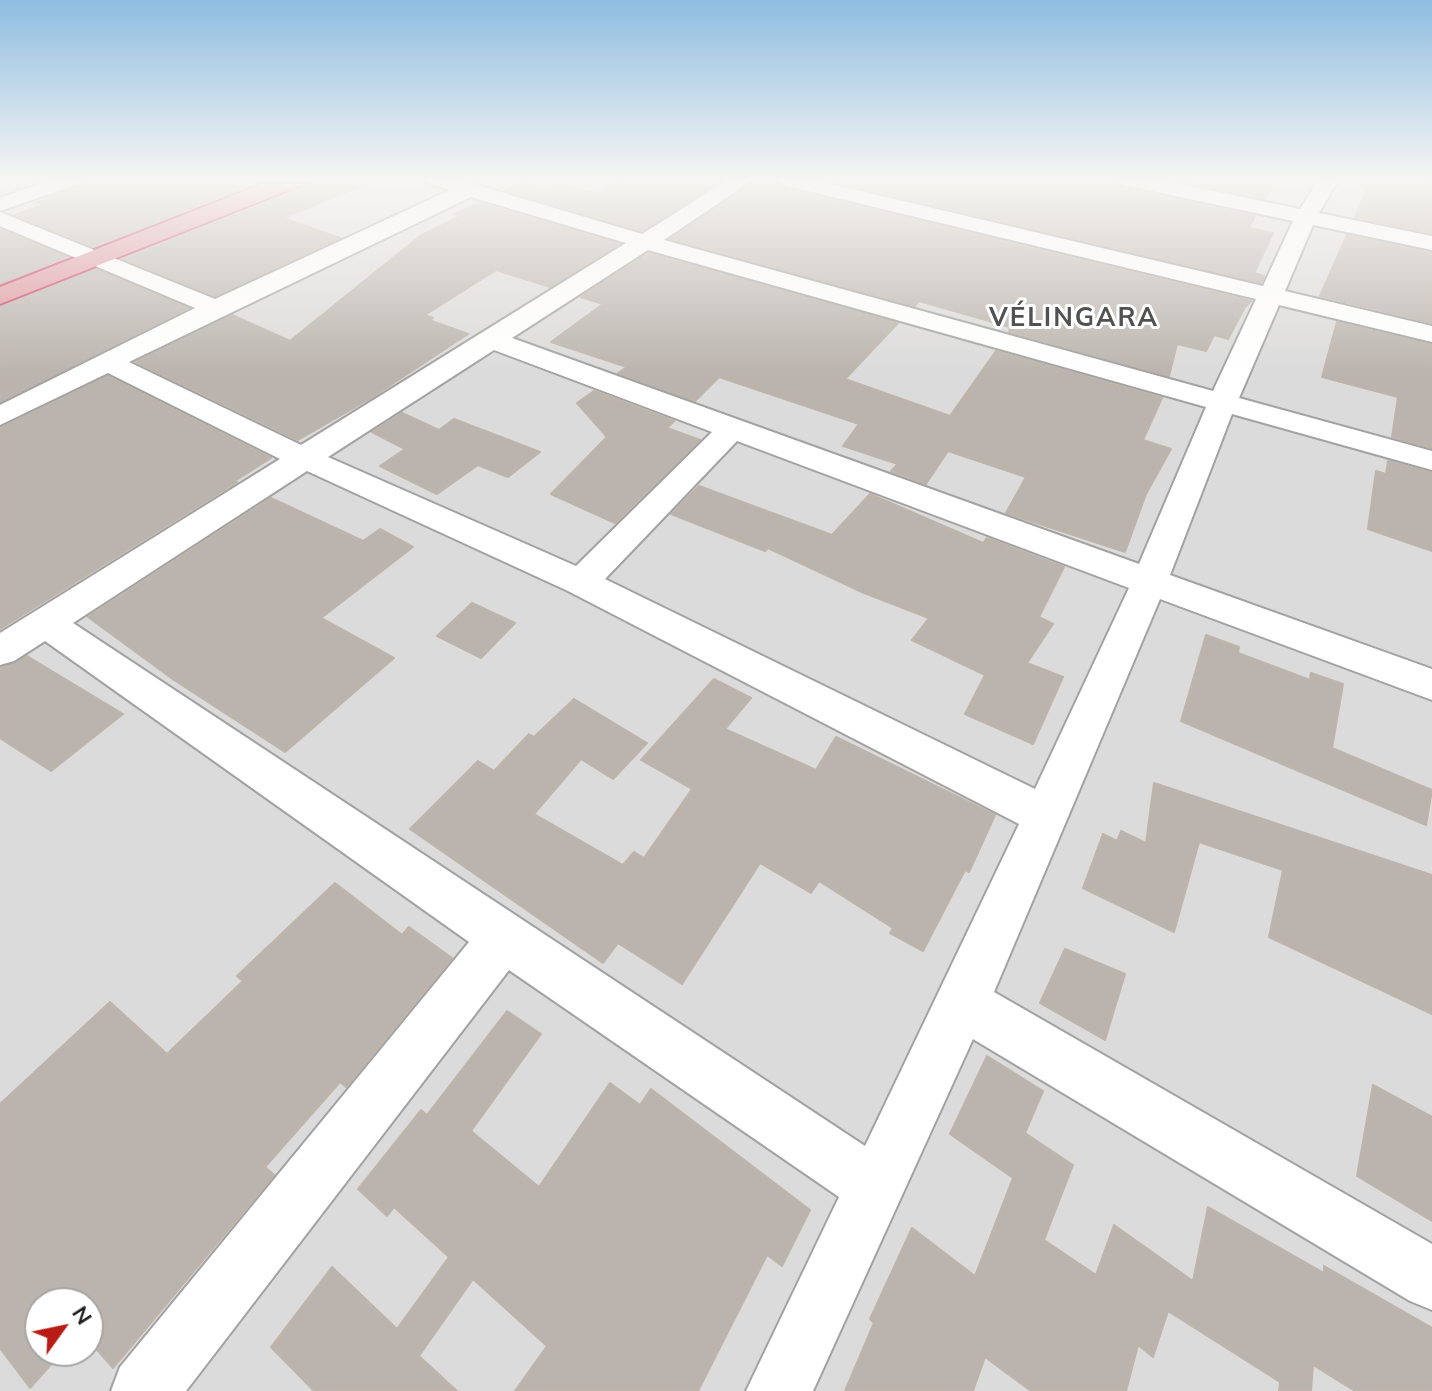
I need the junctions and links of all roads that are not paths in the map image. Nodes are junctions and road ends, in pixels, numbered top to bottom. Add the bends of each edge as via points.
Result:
1 (63, 244) edge
2 (133, 244) edge
3 (353, 244) edge
4 (638, 244) edge
5 (653, 244) edge
6 (1055, 244) edge
7 (1295, 244) edge
8 (98, 258) junction
9 (0, 296) edge
10 (1273, 296) junction
11 (216, 308) junction
12 (1432, 334) edge
13 (491, 340) junction
14 (108, 362) junction
15 (1223, 401) junction
16 (0, 416) edge
17 (733, 428) junction
18 (303, 458) junction
19 (1432, 461) edge
20 (581, 582) junction
21 (1149, 582) junction
22 (46, 623) junction
23 (0, 651) edge
24 (1432, 685) edge
25 (1044, 815) junction
26 (504, 938) junction
27 (963, 1003) junction
28 (874, 1186) junction
29 (1432, 1279) edge
30 (144, 1391) edge
31 (779, 1391) edge

1 - 8 street
2 - 8 highway
3 - 11 street
4 - 13 street
5 - 15 street
6 - 10 street
7 - 10 street
8 - 9 highway
8 - 11 street
10 - 12 street
10 - 15 street
11 - 14 street
13 - 17 street
13 - 18 street
14 - 16 street
14 - 18 street
15 - 19 street
15 - 21 street
17 - 20 street
17 - 21 street
18 - 20 street
18 - 22 street
20 - 25 street
21 - 24 street
21 - 25 street
22 - 23 street
22 - 26 street
25 - 27 street
26 - 28 street
26 - 30 street
27 - 28 street
27 - 29 street
28 - 31 street

